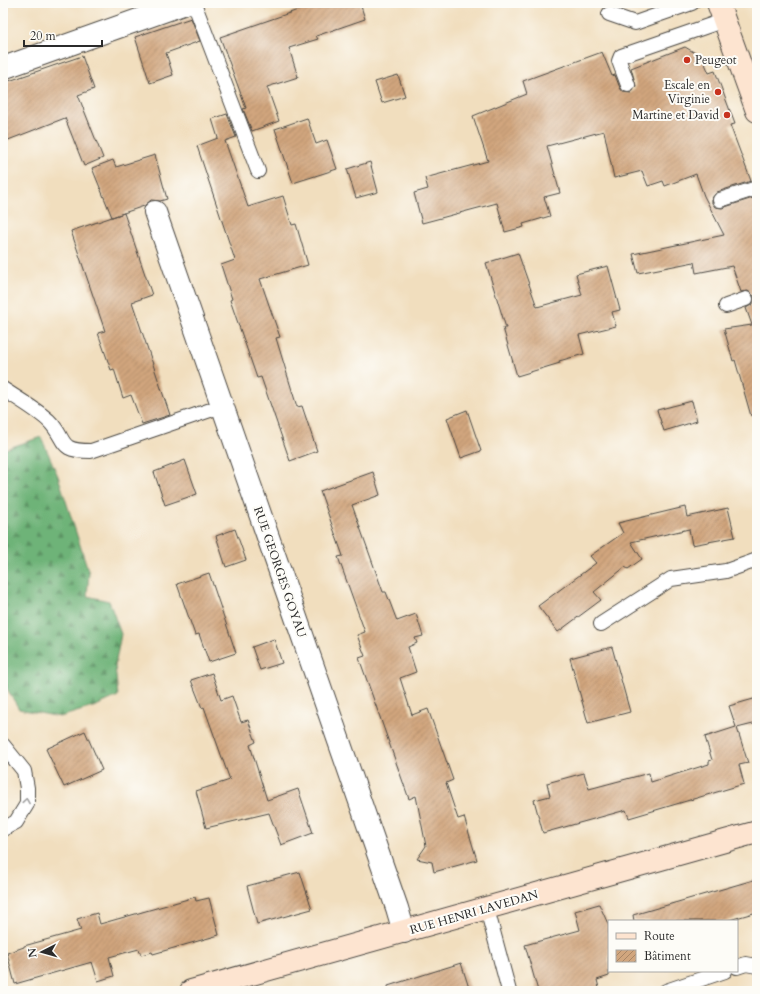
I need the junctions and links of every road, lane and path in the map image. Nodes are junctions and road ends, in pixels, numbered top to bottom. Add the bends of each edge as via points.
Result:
1 (186, 3) edge
2 (194, 3) edge
3 (692, 3) edge
4 (721, 12) edge
5 (609, 14) dead end
6 (3, 68) edge
7 (628, 85) dead end
8 (757, 111) edge
9 (258, 171) dead end
10 (757, 188) edge
11 (720, 200) dead end
12 (155, 212) dead end
13 (746, 299) dead end
14 (726, 306) dead end
15 (3, 389) edge
16 (222, 406) junction
17 (757, 560) edge
18 (601, 624) dead end
19 (3, 745) edge
20 (3, 829) edge
21 (757, 832) edge
22 (487, 909) junction
23 (404, 932) junction
24 (757, 966) edge
25 (738, 967) edge
26 (722, 972) edge
27 (191, 991) edge
28 (509, 991) edge
29 (666, 991) edge

1 - 6 street
2 - 9 lane
3 - 5 lane via 635,23
4 - 7 lane via 622,56 619,61
4 - 8 street
10 - 11 lane
12 - 16 street, RUE GEORGES GOYAU
13 - 14 lane
15 - 16 lane via 49,421 64,444 75,451 91,451
16 - 23 street, RUE GEORGES GOYAU
17 - 18 lane via 726,571 671,579
20 -> 19 lane via 16,822 27,804 24,771
21 - 22 street, RUE HENRI LAVEDAN
22 - 23 street, RUE HENRI LAVEDAN
22 - 28 lane
23 - 27 street, RUE HENRI LAVEDAN
24 - 25 lane via 746,964
26 - 29 lane

